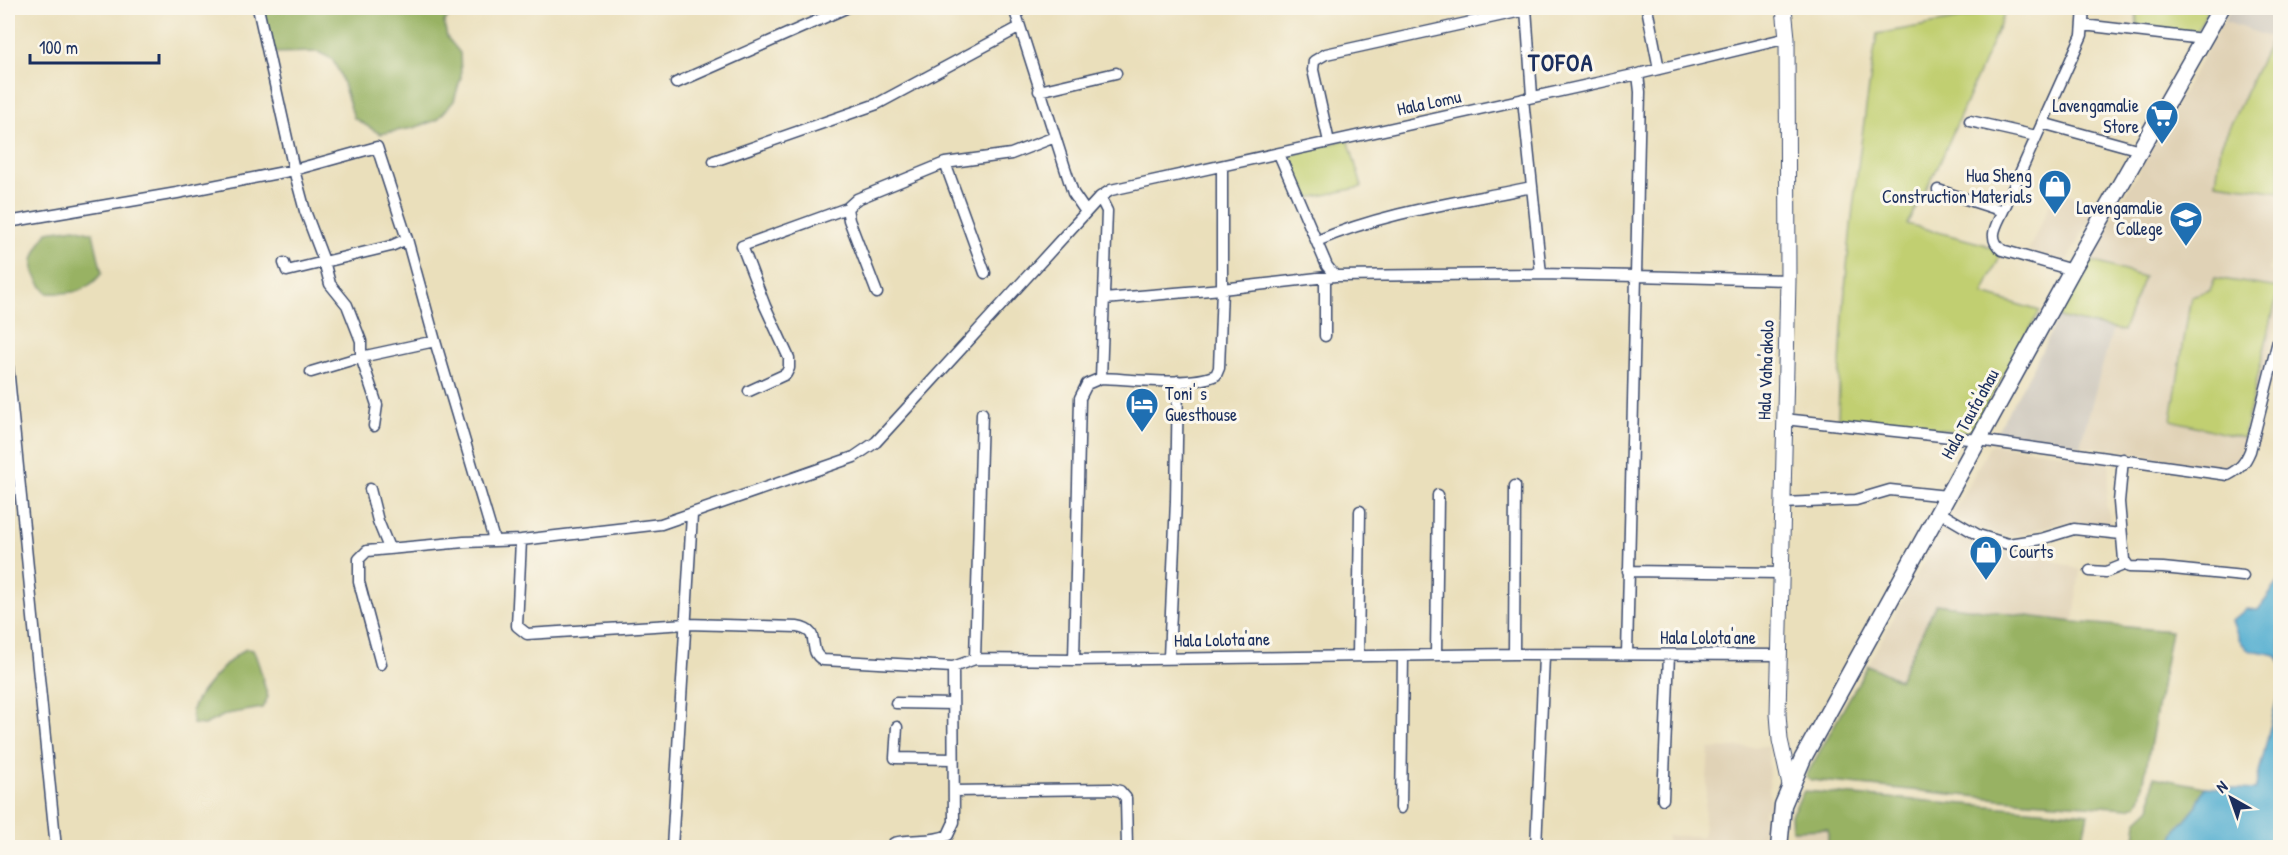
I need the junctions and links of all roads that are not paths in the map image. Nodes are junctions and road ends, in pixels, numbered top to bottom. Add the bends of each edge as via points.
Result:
1 (258, 8) edge
2 (846, 8) edge
3 (1014, 8) edge
4 (1647, 8) edge
5 (1784, 8) edge
6 (2084, 8) edge
7 (2221, 8) edge
8 (1526, 9) edge
9 (2083, 25) junction
10 (1020, 27) junction
11 (1787, 38) junction
12 (2203, 39) junction
13 (1659, 69) junction
14 (1116, 73) dead end
15 (1638, 74) junction
16 (676, 83) dead end
17 (1039, 91) junction
18 (1528, 98) junction
19 (1970, 121) dead end
20 (2042, 123) junction
21 (2036, 136) junction
22 (1055, 137) junction
23 (1329, 142) junction
24 (2140, 150) junction
25 (1279, 154) junction
26 (714, 161) dead end
27 (945, 163) junction
28 (1222, 167) junction
29 (294, 170) junction
30 (1532, 187) junction
31 (1938, 190) dead end
32 (1101, 197) junction
33 (847, 208) junction
34 (2002, 211) junction
35 (1086, 212) junction
36 (8, 222) edge
37 (407, 239) junction
38 (1317, 241) junction
39 (324, 261) junction
40 (284, 263) dead end
41 (2072, 270) junction
42 (985, 273) dead end
43 (1541, 274) junction
44 (1636, 276) junction
45 (1330, 277) junction
46 (1788, 280) junction
47 (1222, 289) junction
48 (877, 293) dead end
49 (1104, 299) junction
50 (2280, 333) edge
51 (1325, 336) dead end
52 (435, 341) junction
53 (361, 357) junction
54 (8, 367) edge
55 (311, 372) dead end
56 (1101, 378) junction
57 (1178, 381) junction
58 (749, 391) dead end
59 (982, 413) dead end
60 (1784, 419) junction
61 (374, 426) dead end
62 (1978, 440) junction
63 (2123, 459) junction
64 (1515, 486) dead end
65 (370, 489) dead end
66 (1438, 495) dead end
67 (1947, 496) junction
68 (1782, 503) junction
69 (1360, 511) dead end
70 (1938, 512) junction
71 (692, 515) junction
72 (2121, 534) junction
73 (494, 540) junction
74 (521, 540) junction
75 (389, 548) junction
76 (2126, 564) junction
77 (1628, 571) junction
78 (2090, 571) dead end
79 (1781, 573) junction
80 (2243, 576) dead end
81 (686, 624) junction
82 (1514, 654) junction
83 (1627, 654) junction
84 (1436, 655) junction
85 (1669, 655) junction
86 (1780, 655) junction
87 (1358, 656) junction
88 (1403, 656) junction
89 (1544, 656) junction
90 (1169, 657) junction
91 (975, 659) junction
92 (1074, 660) junction
93 (381, 664) dead end
94 (953, 666) junction
95 (896, 703) dead end
96 (953, 704) junction
97 (897, 727) dead end
98 (1779, 733) junction
99 (1803, 758) junction
100 (952, 759) junction
101 (1790, 785) junction
102 (954, 791) junction
103 (1663, 799) dead end
104 (1401, 808) dead end
105 (56, 848) edge
106 (672, 848) edge
107 (894, 848) edge
108 (1127, 848) edge
109 (1536, 848) edge
110 (1779, 848) edge

1 - 29 street
2 - 16 street
3 - 10 street
4 - 13 street
5 - 11 main road, Hala Vaha'akolo
6 - 9 street
7 - 12 main road, Hala Taufa'ahau
8 - 18 street
8 - 23 street via 1326,54 1314,61
9 - 12 street
9 - 20 street
10 - 17 street
10 - 26 street via 877,104
11 - 13 street, Hala Lomu
11 - 46 main road, Hala Vaha'akolo
12 - 24 main road, Hala Taufa'ahau
13 - 15 street, Hala Lomu
14 - 17 street
15 - 18 street, Hala Lomu
15 - 44 street
17 - 22 street
18 - 23 street, Hala Lomu
18 - 30 street
19 - 21 street
20 - 21 street
20 - 24 street
21 - 34 street
22 - 27 street via 1011,154
22 - 35 street via 1073,193
23 - 25 street, Hala Lomu
24 - 41 main road, Hala Taufa'ahau
25 - 28 street, Hala Lomu
25 - 38 street
27 - 33 street via 857,199
27 - 42 street
28 - 32 street, Hala Lomu via 1111,190
28 - 47 street
29 - 36 street
29 - 37 street via 377,147
29 - 39 street
30 - 38 street via 1374,220
30 - 43 street
31 - 34 street
32 - 35 street, Hala Lomu
32 - 49 street via 1107,212
33 - 48 street
33 - 58 street via 742,246 789,358 786,374
34 - 41 street via 1993,237 2002,250
35 - 71 street, Hala Lomu via 876,442 854,457
37 - 39 street
37 - 52 street
38 - 45 street
39 - 40 street via 287,271
39 - 53 street via 330,284 347,305 356,326
41 - 62 main road, Hala Taufa'ahau
43 - 44 street
43 - 45 street
44 - 46 street
44 - 77 street
45 - 47 street
45 - 51 street
46 - 60 main road, Hala Vaha'akolo
47 - 49 street
47 - 57 street via 1216,375
49 - 56 street
50 - 63 street via 2250,451 2237,470 2217,475
52 - 53 street
52 - 73 street
53 - 55 street
53 - 61 street via 377,405
54 - 105 street
56 - 57 street
56 - 92 street via 1087,384 1080,398
57 - 90 street
59 - 91 street
60 - 62 street
60 - 68 main road, Hala Vaha'akolo
62 - 63 street
62 - 67 main road, Hala Taufa'ahau
63 - 72 street
64 - 82 street
65 - 75 street
66 - 84 street
67 - 68 street via 1890,490 1856,500
67 - 70 main road, Hala Taufa'ahau
68 - 79 main road, Hala Vaha'akolo
69 - 87 street
70 - 72 street via 1978,535 2008,544 2074,529
70 - 99 main road, Hala Taufa'ahau
71 - 74 street, Hala Lomu via 661,524
71 - 81 street
72 - 76 street
73 - 74 street, Hala Lomu
73 - 75 street, Hala Lomu
74 - 81 street via 517,626 527,634
75 - 93 street, Hala Lomu via 367,551 359,559 359,582
76 - 78 street via 2106,572
76 - 80 street via 2134,568
77 - 79 street
77 - 83 street
79 - 86 main road, Hala Vaha'akolo
81 - 94 street, Hala Lolota'ane via 806,629 813,636 818,657 824,660
81 - 106 street
82 - 84 street, Hala Lolota'ane
82 - 89 street, Hala Lolota'ane
83 - 85 street, Hala Lolota'ane
83 - 89 street, Hala Lolota'ane
84 - 88 street, Hala Lolota'ane
85 - 86 street, Hala Lolota'ane
85 - 103 street
86 - 98 main road, Hala Vaha'akolo
87 - 88 street, Hala Lolota'ane
87 - 90 street, Hala Lolota'ane
88 - 104 street
89 - 109 street
90 - 92 street, Hala Lolota'ane
91 - 92 street, Hala Lolota'ane
91 - 94 street, Hala Lolota'ane
94 - 96 street
95 - 96 street
96 - 100 street
97 - 100 street via 895,758
98 - 99 main road
98 - 101 main road, Hala Vaha'akolo
99 - 101 main road, Hala Taufa'ahau
100 - 102 street
101 - 110 main road, Hala Taufa'ahau via 1783,805
102 - 107 street via 954,822 948,834 894,843
102 - 108 street via 1120,791 1126,798

